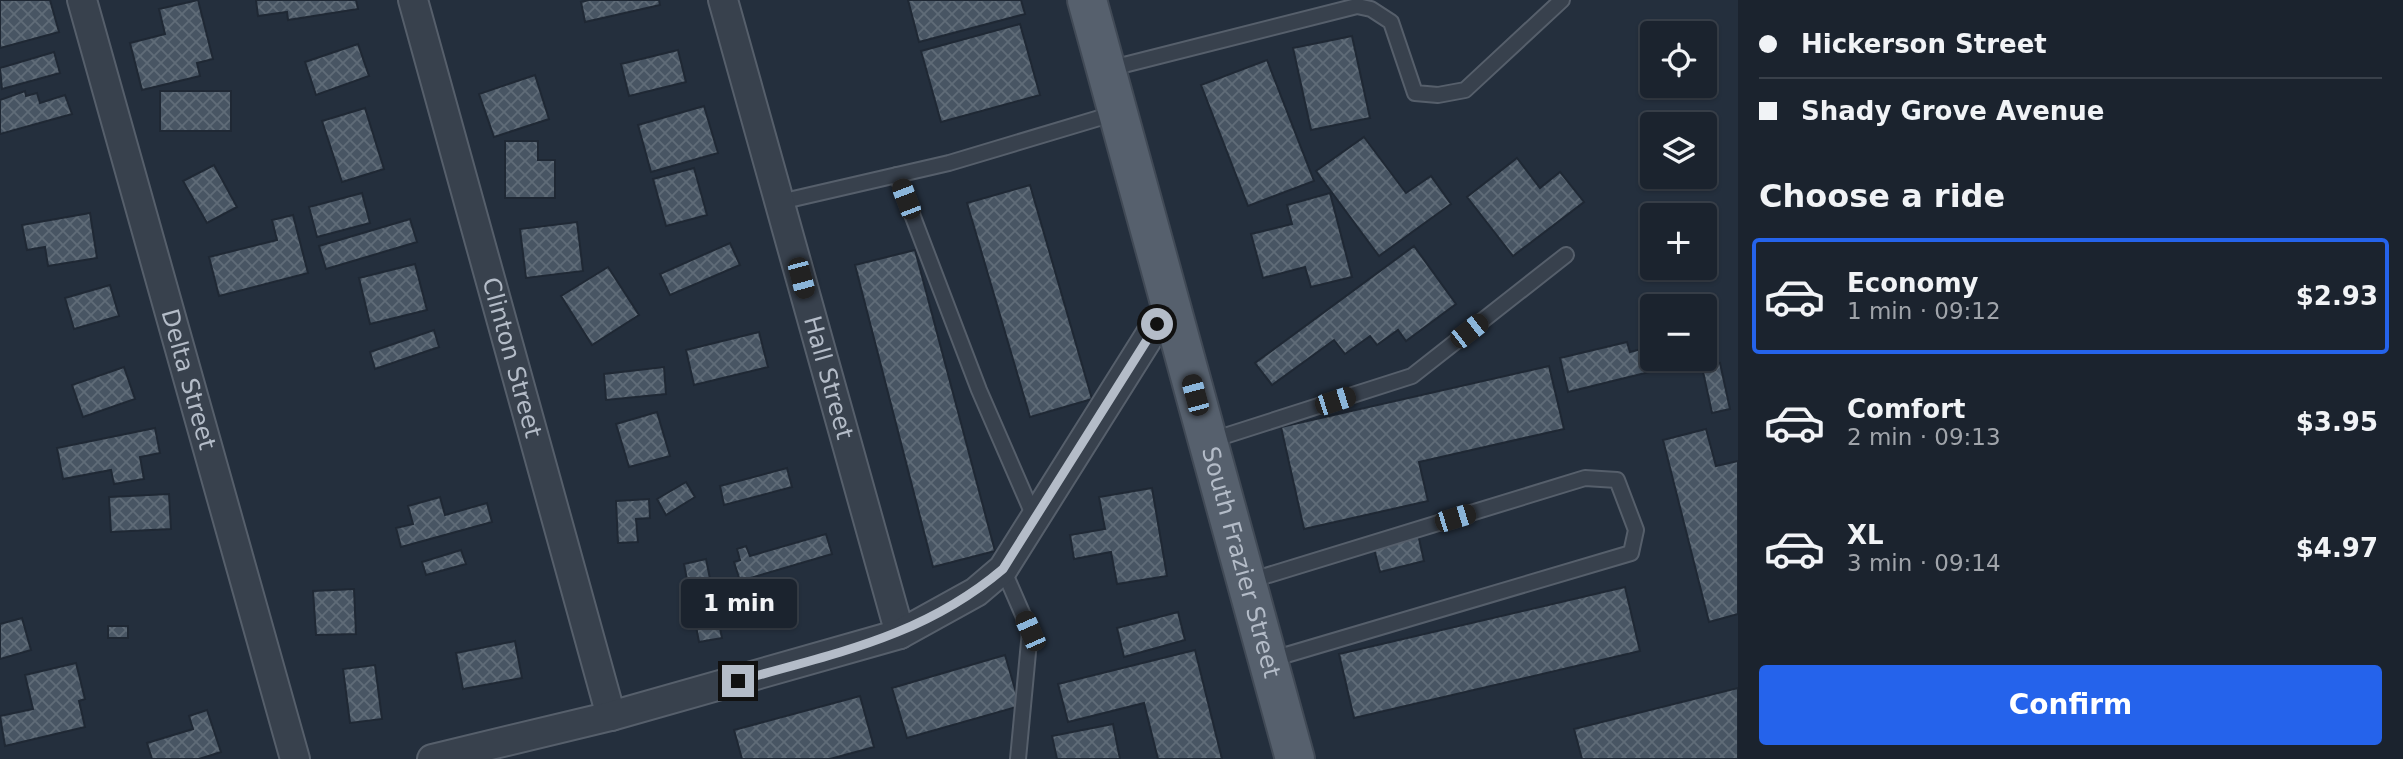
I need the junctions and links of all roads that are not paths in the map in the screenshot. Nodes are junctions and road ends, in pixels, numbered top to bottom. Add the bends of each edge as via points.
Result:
1 (82, 0) edge
2 (413, 0) edge
3 (723, 0) edge
4 (1087, 0) edge
5 (1562, 0) edge
6 (1106, 69) junction
7 (1118, 112) junction
8 (897, 175) junction
9 (780, 202) junction
10 (1566, 255) dead end
11 (1170, 303) junction
12 (1208, 441) junction
13 (1031, 527) junction
14 (1003, 569) junction
15 (1247, 582) junction
16 (900, 634) junction
17 (1268, 660) junction
18 (611, 716) junction
19 (295, 759) edge
20 (432, 759) edge
21 (1018, 759) edge
22 (1295, 759) edge

1 - 19 street, Delta Street
2 - 18 street, Clinton Street
3 - 9 street, Hall Street
4 - 6 main road, South Frazier Street
5 - 6 lane via 1465,90 1438,95 1415,93 1391,22 1357,6
6 - 7 main road, South Frazier Street
7 - 8 lane
7 - 11 main road, South Frazier Street
8 - 9 lane
8 - 13 lane
9 - 16 street, Hall Street
10 - 12 lane via 1412,376
11 - 12 main road, South Frazier Street
11 - 13 street
12 - 15 main road, South Frazier Street
13 - 14 street
14 - 16 street via 976,592
14 - 21 lane via 1030,631
15 - 17 main road, South Frazier Street
15 - 17 lane via 1585,478 1617,480 1636,530 1631,553
16 - 18 street
17 - 22 main road, South Frazier Street
18 - 20 street

